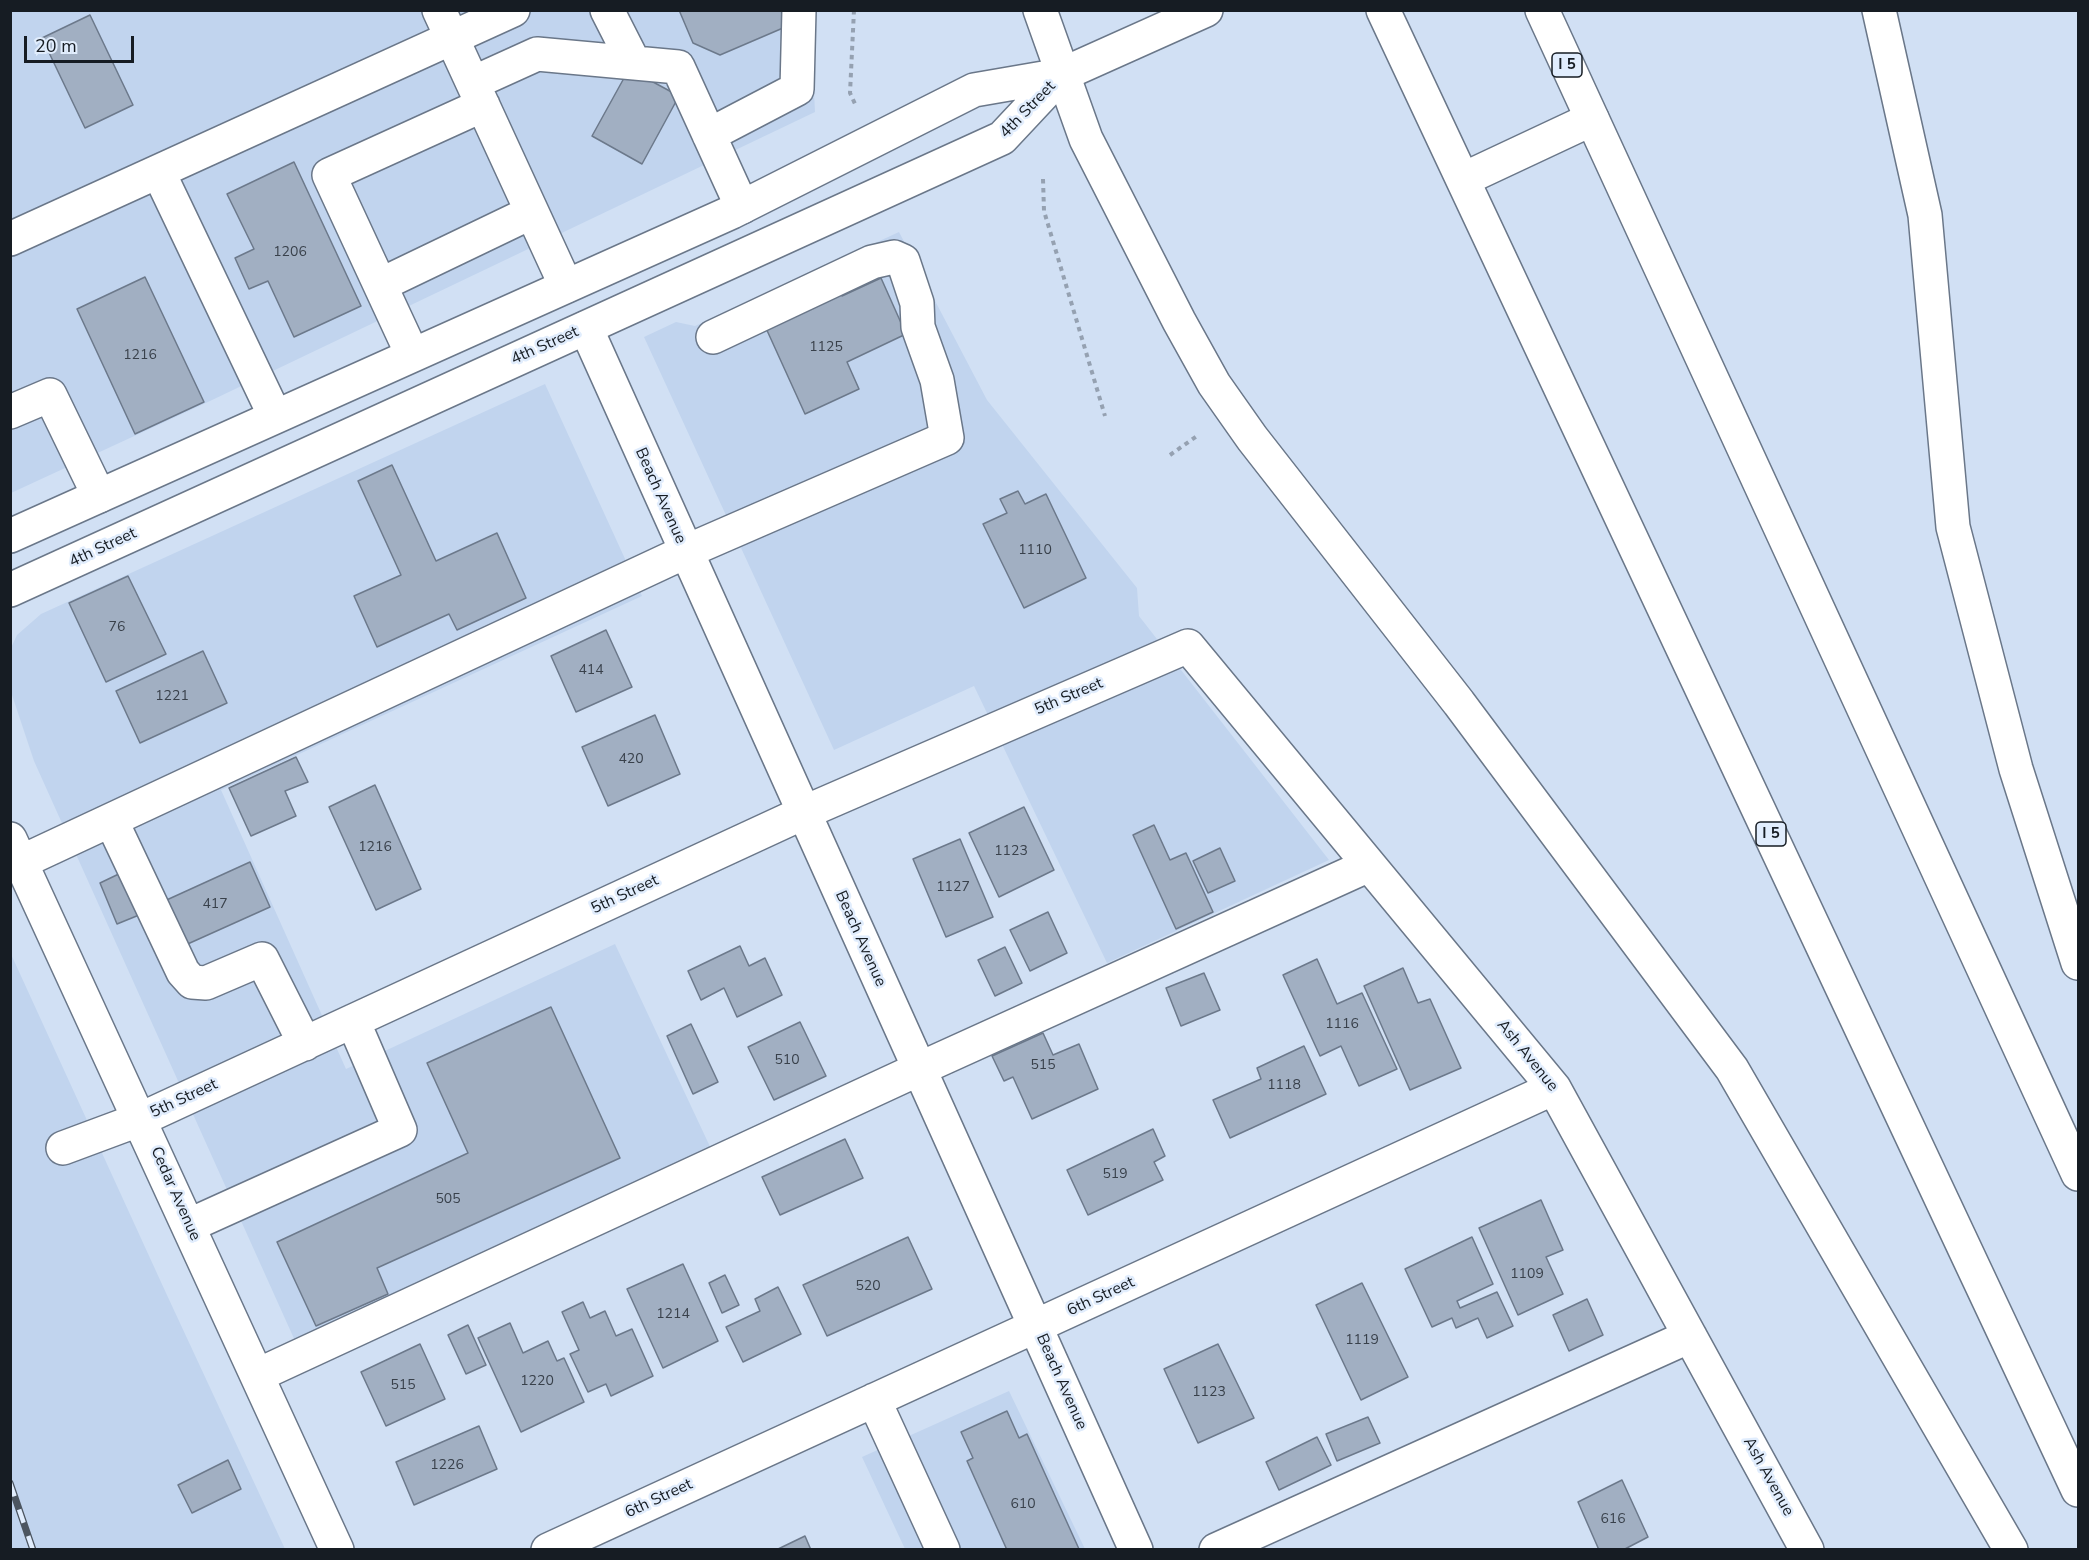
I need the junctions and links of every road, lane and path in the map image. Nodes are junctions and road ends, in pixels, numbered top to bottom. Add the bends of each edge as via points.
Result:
1 (439, 10) edge
2 (513, 10) edge
3 (608, 10) edge
4 (799, 10) edge
5 (854, 10) edge
6 (1040, 10) edge
7 (1206, 10) edge
8 (1383, 10) edge
9 (1879, 10) edge
10 (1543, 11) edge
11 (453, 40) junction
12 (634, 63) junction
13 (1061, 75) junction
14 (478, 94) junction
15 (855, 106) dead end
16 (1592, 119) junction
17 (709, 135) junction
18 (159, 173) junction
19 (1043, 179) dead end
20 (1464, 179) junction
21 (742, 207) junction
22 (532, 212) junction
23 (10, 239) edge
24 (380, 285) junction
25 (566, 286) junction
26 (586, 328) junction
27 (713, 337) dead end
28 (412, 354) junction
29 (10, 412) edge
30 (275, 416) junction
31 (1105, 416) dead end
32 (1197, 436) dead end
33 (1170, 455) dead end
34 (99, 496) junction
35 (10, 536) edge
36 (685, 552) junction
37 (10, 590) edge
38 (1188, 646) joint
39 (803, 813) junction
40 (111, 820) junction
41 (16, 850) edge
42 (1369, 865) junction
43 (2079, 963) edge
44 (353, 1021) junction
45 (305, 1044) junction
46 (919, 1069) junction
47 (1554, 1088) junction
48 (141, 1119) junction
49 (63, 1148) dead end
50 (2079, 1174) edge
51 (190, 1225) junction
52 (1036, 1327) junction
53 (1690, 1336) junction
54 (258, 1375) junction
55 (874, 1401) junction
56 (2079, 1490) edge
57 (587, 1542) edge
58 (338, 1550) edge
59 (548, 1550) edge
60 (944, 1550) edge
61 (1136, 1550) edge
62 (1216, 1550) edge
63 (1807, 1550) edge
64 (2011, 1550) edge

1 - 11 main road
2 - 11 main road
3 - 12 main road
4 - 17 main road via 797,89
5 - 15 path via 850,93
6 - 13 main road
7 - 13 main road, 4th Street
8 - 20 main road, I 5
9 - 43 main road via 1925,216 1953,527 2016,769
10 - 16 main road, I 5
11 - 14 main road
11 - 18 main road
12 - 14 main road via 537,54
12 - 17 main road via 678,67
13 - 21 main road, 4th Street via 974,90
13 - 26 main road, 4th Street via 1002,138
13 - 64 main road via 1086,138 1214,384 1460,703 1732,1069
14 - 22 main road
14 - 24 main road via 330,175
16 - 20 main road
16 - 50 main road, I 5
17 - 21 main road
18 - 23 main road
18 - 30 main road
19 - 31 path via 1044,212
20 - 56 main road, I 5
21 - 25 main road, 4th Street
22 - 24 main road
22 - 25 main road
24 - 28 main road
25 - 28 main road, 4th Street
26 - 36 main road, Beach Avenue
26 - 37 main road, 4th Street
27 - 36 main road via 872,262 894,258 903,261 917,303 918,327 937,380 947,438
28 - 30 main road, 4th Street
29 - 34 main road via 50,395
30 - 34 main road, 4th Street
32 - 33 path
34 - 35 main road, 4th Street
36 - 39 main road, Beach Avenue
36 - 40 main road
38 - 39 main road, 5th Street
38 - 42 main road, Ash Avenue
39 - 44 main road, 5th Street
39 - 46 main road, Beach Avenue
40 - 41 main road
40 - 45 main road via 183,972 192,982 206,983 262,959
41 - 48 main road, Cedar Avenue
42 - 46 main road
42 - 47 main road, Ash Avenue
44 - 45 main road, 5th Street
44 - 51 main road via 400,1130
45 - 48 main road, 5th Street
46 - 52 main road, Beach Avenue
46 - 54 main road
47 - 52 main road, 6th Street
47 - 53 main road, Ash Avenue
48 - 49 main road, 5th Street
48 - 51 main road, Cedar Avenue
51 - 54 main road, Cedar Avenue
52 - 55 main road, 6th Street
52 - 61 main road, Beach Avenue
53 - 62 main road
53 - 63 main road, Ash Avenue
54 - 58 main road, Cedar Avenue
55 - 57 main road, 6th Street
55 - 60 main road
57 - 59 main road, 6th Street

